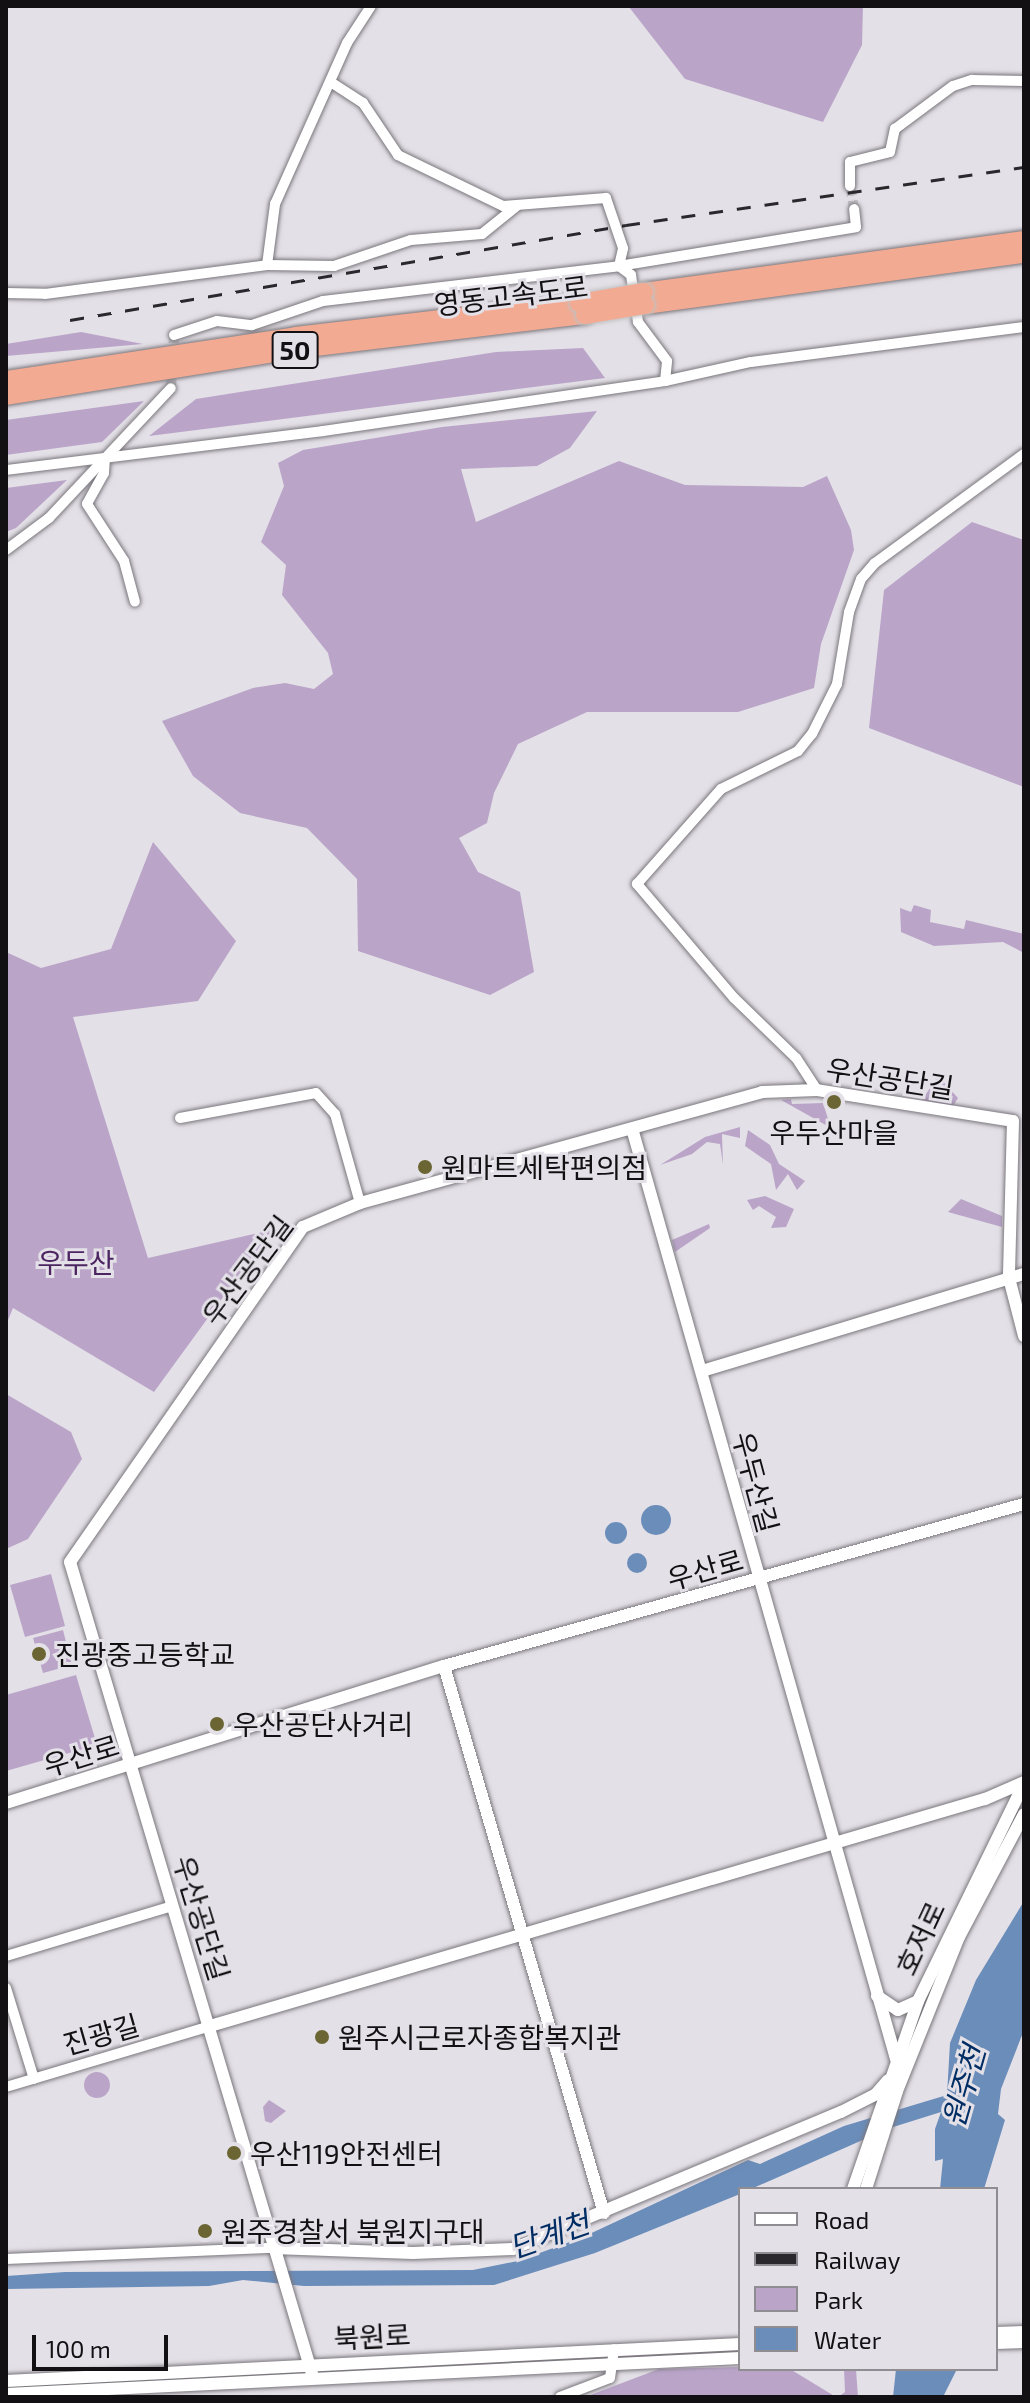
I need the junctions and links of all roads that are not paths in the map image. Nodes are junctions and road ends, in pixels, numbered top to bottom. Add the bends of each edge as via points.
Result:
1 (371, 6) edge
2 (1024, 81) edge
3 (332, 83) junction
4 (850, 186) tunnel mouth
5 (518, 205) junction
6 (854, 209) dead end
7 (1024, 240) edge
8 (1024, 254) edge
9 (267, 265) junction
10 (619, 266) junction
11 (6, 293) edge
12 (645, 299) junction
13 (582, 309) junction
14 (1024, 327) edge
15 (174, 335) dead end
16 (6, 380) edge
17 (665, 381) junction
18 (171, 388) tunnel mouth
19 (6, 396) edge
20 (1024, 454) edge
21 (105, 458) junction
22 (6, 470) edge
23 (6, 550) edge
24 (135, 602) dead end
25 (817, 1090) junction
26 (180, 1118) dead end
27 (633, 1132) junction
28 (360, 1203) junction
29 (1024, 1274) edge
30 (1009, 1278) junction
31 (1024, 1336) edge
32 (702, 1371) junction
33 (1024, 1504) edge
34 (756, 1579) junction
35 (444, 1666) junction
36 (132, 1765) junction
37 (1024, 1783) edge
38 (985, 1799) junction
39 (6, 1803) edge
40 (1020, 1808) edge
41 (1002, 1822) junction
42 (833, 1844) junction
43 (173, 1906) junction
44 (520, 1937) junction
45 (6, 1956) edge
46 (6, 1988) edge
47 (877, 1996) junction
48 (918, 2001) junction
49 (910, 2022) junction
50 (210, 2026) junction
51 (923, 2026) junction
52 (896, 2059) junction
53 (34, 2079) junction
54 (892, 2086) junction
55 (6, 2087) edge
56 (841, 2112) junction
57 (874, 2119) junction
58 (866, 2167) junction
59 (854, 2187) edge
60 (866, 2187) edge
61 (604, 2213) junction
62 (275, 2254) junction
63 (6, 2259) edge
64 (998, 2333) edge
65 (1022, 2337) edge
66 (998, 2343) edge
67 (738, 2344) edge
68 (614, 2349) junction
69 (738, 2358) edge
70 (309, 2363) junction
71 (614, 2365) junction
72 (313, 2377) junction
73 (6, 2381) edge
74 (6, 2394) edge
75 (560, 2397) edge

1 - 3 street via 347,43
2 - 4 street via 972,80 953,86 895,129 890,152 850,162
3 - 5 street via 363,103 398,155 503,206
3 - 9 street via 275,204
5 - 9 street via 482,234 411,240 334,266
5 - 10 street via 606,198 623,248
6 - 10 street via 856,227
7 - 12 highway, 영동고속도로 / 50
8 - 12 highway, 영동고속도로 / 50
9 - 11 street via 45,294
10 - 15 street via 323,301 252,325 217,321
10 - 17 street via 631,275 638,322 667,361
12 - 13 highway, 영동고속도로 / 50, bridge
13 - 16 highway, 영동고속도로 / 50 via 296,336
13 - 19 highway, 영동고속도로 / 50
14 - 17 street via 751,362
17 - 21 street
18 - 21 street
20 - 25 street via 875,563 861,579 849,612 837,684 812,734 798,751 721,789 637,884 734,998 796,1058
21 - 22 street
21 - 23 street via 28,537
21 - 24 street via 104,473 87,504 124,561
25 - 27 street, 우산공단길 via 762,1092
25 - 30 street, 우산공단길 via 1013,1121
26 - 28 street via 316,1093 335,1114
27 - 28 street, 우산공단길
27 - 32 street, 우두산길
28 - 36 street, 우산공단길 via 303,1227 70,1562
29 - 30 street
30 - 31 street, 우산공단길
30 - 32 street
32 - 34 street, 우두산길
33 - 34 street, 우산로
34 - 35 street, 우산로
34 - 42 street, 우두산길
35 - 36 street, 우산로
35 - 44 street
36 - 39 street, 우산로
36 - 43 street, 우산공단길
37 - 38 street
37 - 40 street, 호저로
38 - 41 street via 1000,1806
38 - 42 street
40 - 41 street, 호저로
40 - 51 street, 호저로
41 - 48 street, 호저로
42 - 44 street
42 - 47 street, 우두산길
43 - 45 street
43 - 50 street, 우산공단길
44 - 50 street, 우산공단길
44 - 61 street
46 - 53 street
47 - 48 street via 898,2010
47 - 49 street via 889,2012
47 - 52 street, 우두산길
48 - 49 street, 호저로
49 - 51 street
49 - 52 street, 호저로
50 - 53 street, 진광길
50 - 62 street, 우산공단길
51 - 54 street, 호저로
52 - 54 street, 호저로
53 - 55 street, 진광길
54 - 56 street
54 - 57 street, 호저로
54 - 58 street
56 - 57 street via 860,2109
56 - 61 street
57 - 58 street, 호저로
58 - 59 street
58 - 60 street
61 - 62 street via 513,2249
62 - 63 street
62 - 70 street, 우산공단길
64 - 65 street
65 - 66 street
67 - 68 street, 북원로
68 - 70 street, 북원로
68 - 71 street
69 - 71 street, 북원로
70 - 72 street
70 - 73 street, 북원로
71 - 72 street, 북원로
71 - 75 street via 610,2378
72 - 74 street, 북원로

